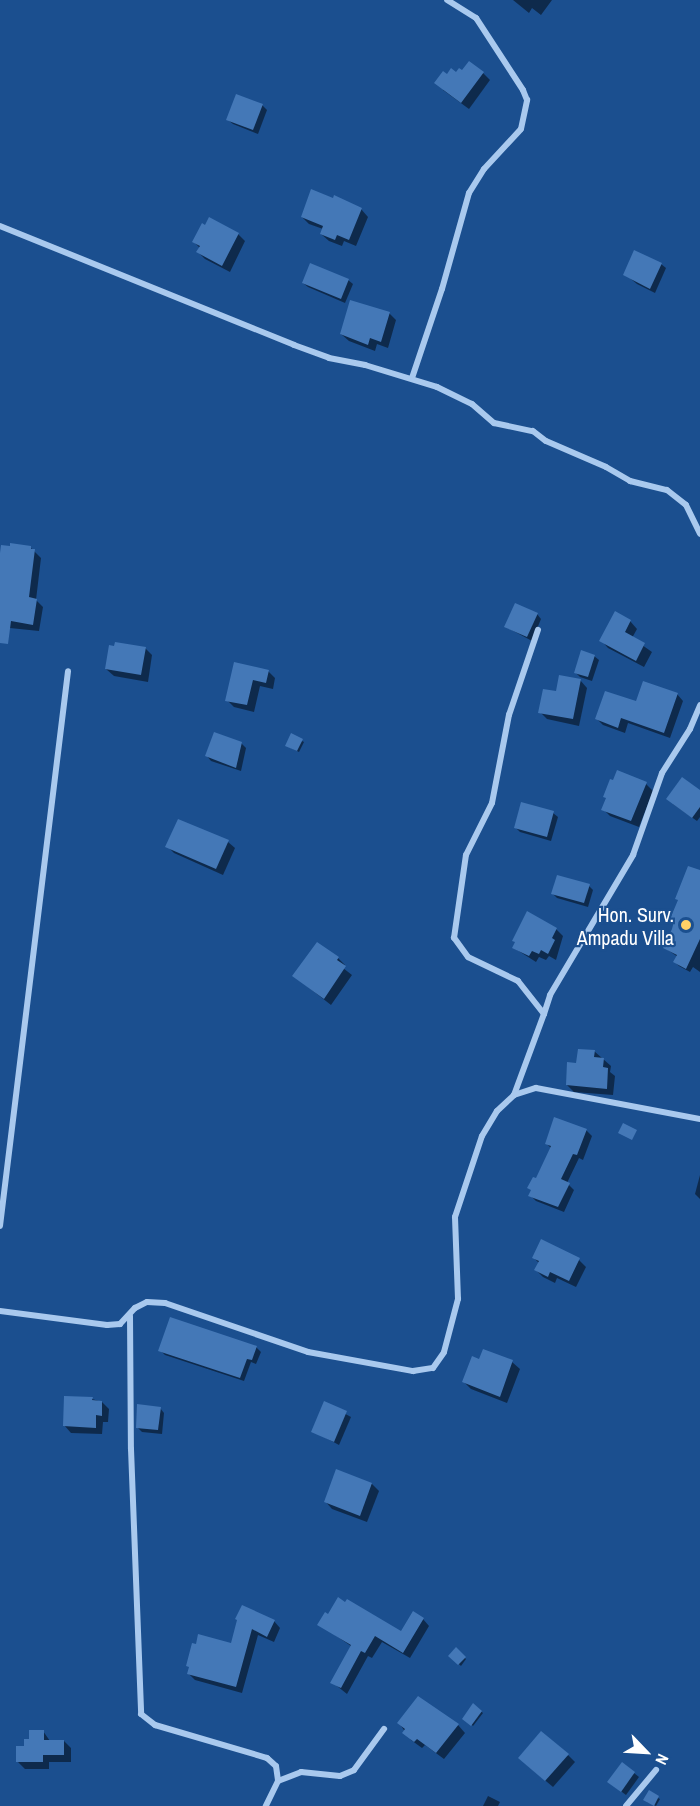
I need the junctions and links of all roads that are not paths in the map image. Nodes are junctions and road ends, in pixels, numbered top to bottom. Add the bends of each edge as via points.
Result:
1 (447, 0) edge
2 (0, 226) edge
3 (412, 378) junction
4 (700, 534) edge
5 (538, 630) dead end
6 (68, 671) dead end
7 (700, 705) edge
8 (543, 1014) junction
9 (514, 1095) junction
10 (700, 1119) edge
11 (0, 1226) edge
12 (0, 1311) edge
13 (130, 1316) junction
14 (384, 1729) dead end
15 (656, 1770) dead end
16 (278, 1781) junction
17 (266, 1806) edge
18 (626, 1806) edge

1 - 3 street via 476,18 526,100 521,129 484,169 469,193
2 - 3 street via 329,358
3 - 4 street via 472,404 494,423 533,431 630,481 667,490 686,505
5 - 8 street via 509,715 492,803 466,855 454,938 468,957 518,981
6 - 11 street
7 - 8 street via 662,773 633,855 550,995
8 - 9 street
9 - 10 street via 536,1088
9 - 13 street via 497,1111 482,1136 468,1173 455,1218 458,1299 444,1352 433,1368 414,1371 308,1352 165,1303 147,1302
12 - 13 street via 107,1325 120,1324
13 - 16 street via 141,1714 155,1725 267,1758 276,1766
14 - 16 street via 354,1770 340,1776 301,1772
15 - 18 street
16 - 17 street

